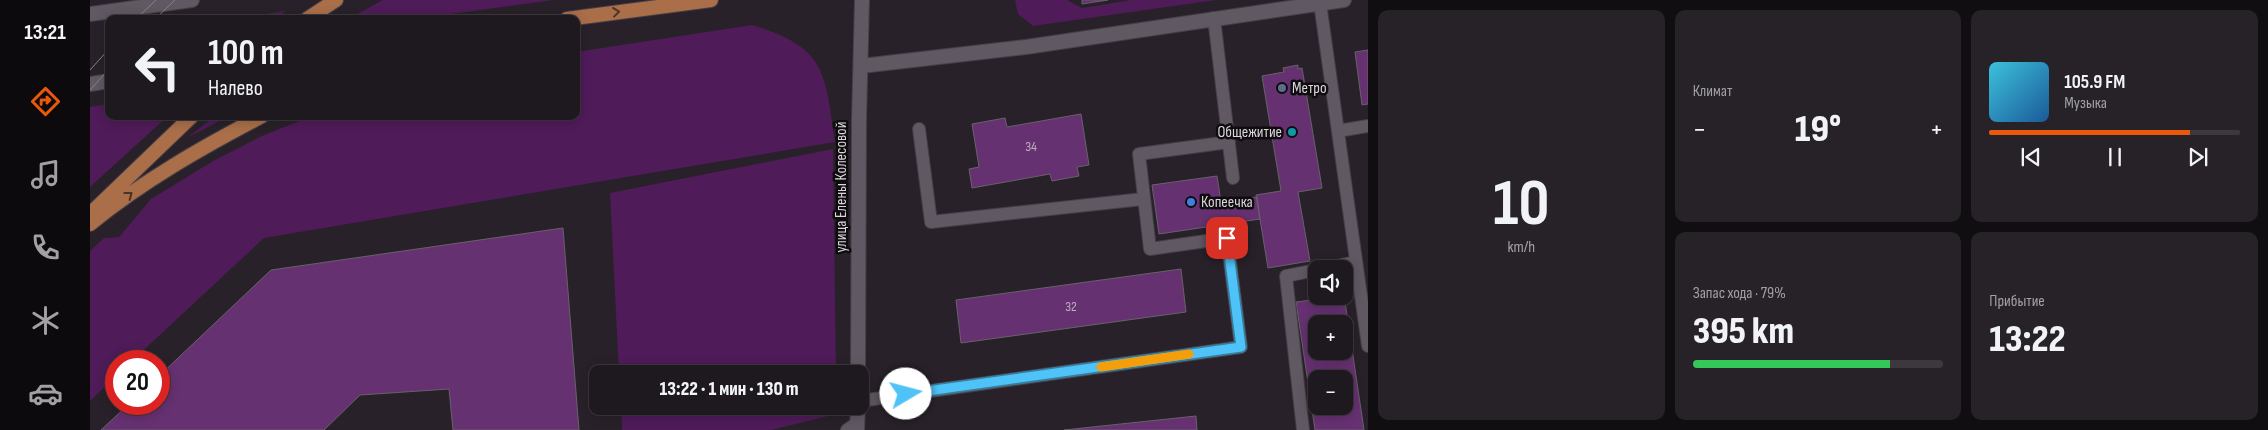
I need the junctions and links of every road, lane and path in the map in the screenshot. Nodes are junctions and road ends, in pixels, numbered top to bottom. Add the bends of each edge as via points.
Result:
1 (192, 0) edge
2 (336, 0) edge
3 (711, 0) edge
4 (862, 0) edge
5 (1344, 0) edge
6 (1320, 3) junction
7 (90, 14) edge
8 (313, 15) edge
9 (580, 17) edge
10 (1214, 18) junction
11 (861, 66) junction
12 (105, 82) edge
13 (90, 84) edge
14 (188, 120) edge
15 (254, 120) edge
16 (1368, 126) edge
17 (919, 129) dead end
18 (1338, 131) junction
19 (1230, 142) junction
20 (1234, 178) dead end
21 (1143, 199) junction
22 (90, 214) edge
23 (90, 224) edge
24 (1356, 262) junction
25 (1353, 263) edge
26 (1308, 272) edge
27 (1368, 346) edge
28 (858, 365) edge
29 (869, 400) edge
30 (856, 415) edge
31 (854, 428) edge
32 (1303, 430) edge

1 - 7 street
2 - 8 main road
9 -> 3 main road
4 - 11 street, улица Елены Колесовой
5 - 6 street
6 - 10 street
6 - 18 lane
10 - 11 street via 1026,47
10 - 19 lane
11 - 28 street, улица Елены Колесовой
12 - 13 street
14 - 22 main road
23 -> 15 main road via 149,179
16 - 18 lane
17 - 21 lane via 931,222
18 - 24 lane
19 - 20 lane
19 - 21 lane via 1140,154
21 - 29 lane via 1150,249 1227,238 1241,347
24 - 25 lane
24 - 27 lane
26 - 32 lane via 1286,276
30 - 31 street

